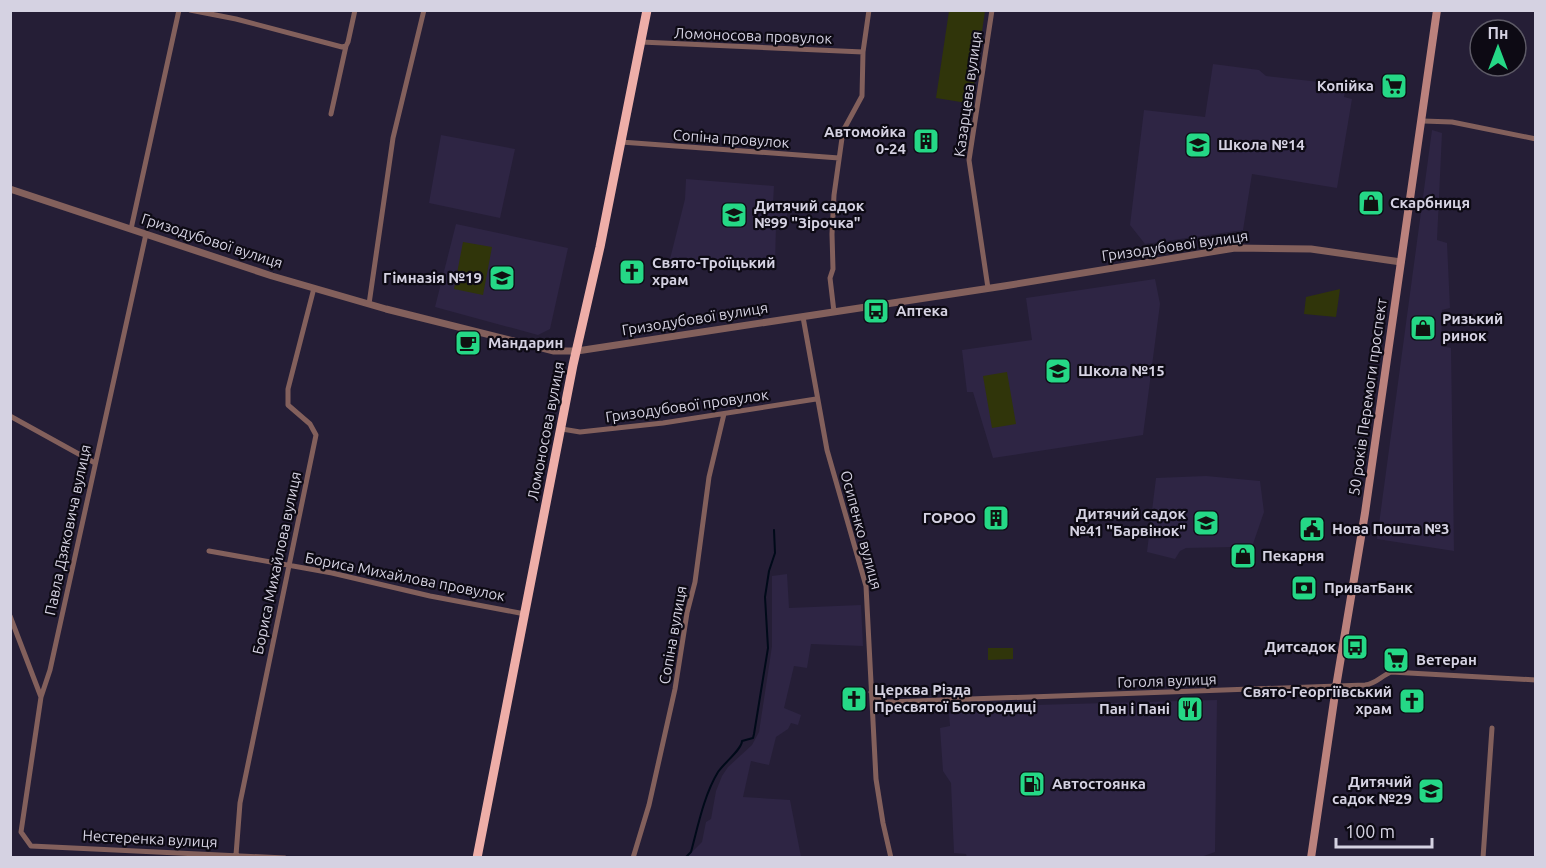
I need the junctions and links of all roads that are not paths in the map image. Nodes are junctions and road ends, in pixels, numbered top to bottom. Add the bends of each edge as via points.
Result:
1 (179, 10) edge
2 (190, 10) edge
3 (355, 10) edge
4 (424, 10) edge
5 (647, 10) edge
6 (869, 10) edge
7 (992, 10) edge
8 (1437, 10) edge
9 (641, 42) junction
10 (346, 46) junction
11 (863, 52) junction
12 (331, 114) dead end
13 (1423, 121) junction
14 (1536, 139) edge
15 (621, 142) junction
16 (839, 158) junction
17 (10, 189) edge
18 (131, 229) junction
19 (146, 234) junction
20 (1401, 262) junction
21 (314, 288) junction
22 (988, 288) junction
23 (369, 304) junction
24 (834, 312) junction
25 (803, 317) junction
26 (577, 351) junction
27 (816, 399) junction
28 (724, 414) junction
29 (10, 416) edge
30 (562, 429) junction
31 (95, 463) junction
32 (209, 552) dead end
33 (289, 567) junction
34 (525, 614) junction
35 (10, 616) edge
36 (1536, 680) edge
37 (1336, 687) junction
38 (871, 692) junction
39 (41, 697) junction
40 (1492, 728) dead end
41 (21, 832) joint
42 (236, 855) junction
43 (274, 857) edge
44 (285, 858) edge
45 (477, 858) edge
46 (633, 858) edge
47 (891, 858) edge
48 (1311, 858) edge
49 (1483, 858) edge

1 - 18 street
2 - 10 street
3 - 10 street
4 - 23 street via 393,138
5 - 9 highway, Ломоносова вулиця
6 - 11 street
7 - 22 street, Казарцева вулиця via 969,160
8 - 13 main road, 50 років Перемоги проспект
9 - 11 street, Ломоносова провулок
9 - 15 highway, Ломоносова вулиця
10 - 12 street
11 - 16 street via 862,96 843,131
13 - 14 street via 1452,122
13 - 20 main road, 50 років Перемоги проспект
15 - 16 street, Сопіна провулок
15 - 26 highway, Ломоносова вулиця
16 - 24 street via 830,278
17 - 18 street, Гризодубової вулиця
18 - 19 street, Гризодубової вулиця
19 - 21 street, Гризодубової вулиця
19 - 31 street, Павла Дзяковича вулиця
20 - 22 street, Гризодубової вулиця via 1311,249 1234,248
20 - 37 main road, 50 років Перемоги проспект
21 - 23 street, Гризодубової вулиця
21 - 33 street, Бориса Михайлова вулиця via 288,389 288,405 310,424 316,435
22 - 24 street, Гризодубової вулиця
23 - 26 street, Гризодубової вулиця via 554,351
24 - 25 street, Гризодубової вулиця
25 - 26 street, Гризодубової вулиця
25 - 27 street, Осипенко вулиця
26 - 30 highway, Ломоносова вулиця
27 - 28 street, Гризодубової провулок
27 - 38 street, Осипенко вулиця via 866,586
28 - 30 street, Гризодубової провулок via 580,432
28 - 46 street, Сопіна вулиця via 709,477 675,689
29 - 31 street
30 - 34 highway, Ломоносова вулиця
31 - 39 street, Павла Дзяковича вулиця
32 - 33 street, Бориса Михайлова провулок
33 - 34 street, Бориса Михайлова провулок
33 - 42 street, Бориса Михайлова вулиця via 240,803
34 - 45 highway, Ломоносова вулиця
35 - 39 street
36 - 37 street, Гоголя вулиця via 1391,672 1372,685
37 - 38 street, Гоголя вулиця via 887,702
37 - 48 main road, 50 років Перемоги проспект
38 - 47 street, Осипенко вулиця via 876,779
39 - 41 street, Павла Дзяковича вулиця
40 - 49 street
41 - 42 street, Нестеренка вулиця via 31,846
42 - 43 street, Нестеренка вулиця
43 - 44 street, Нестеренка вулиця

